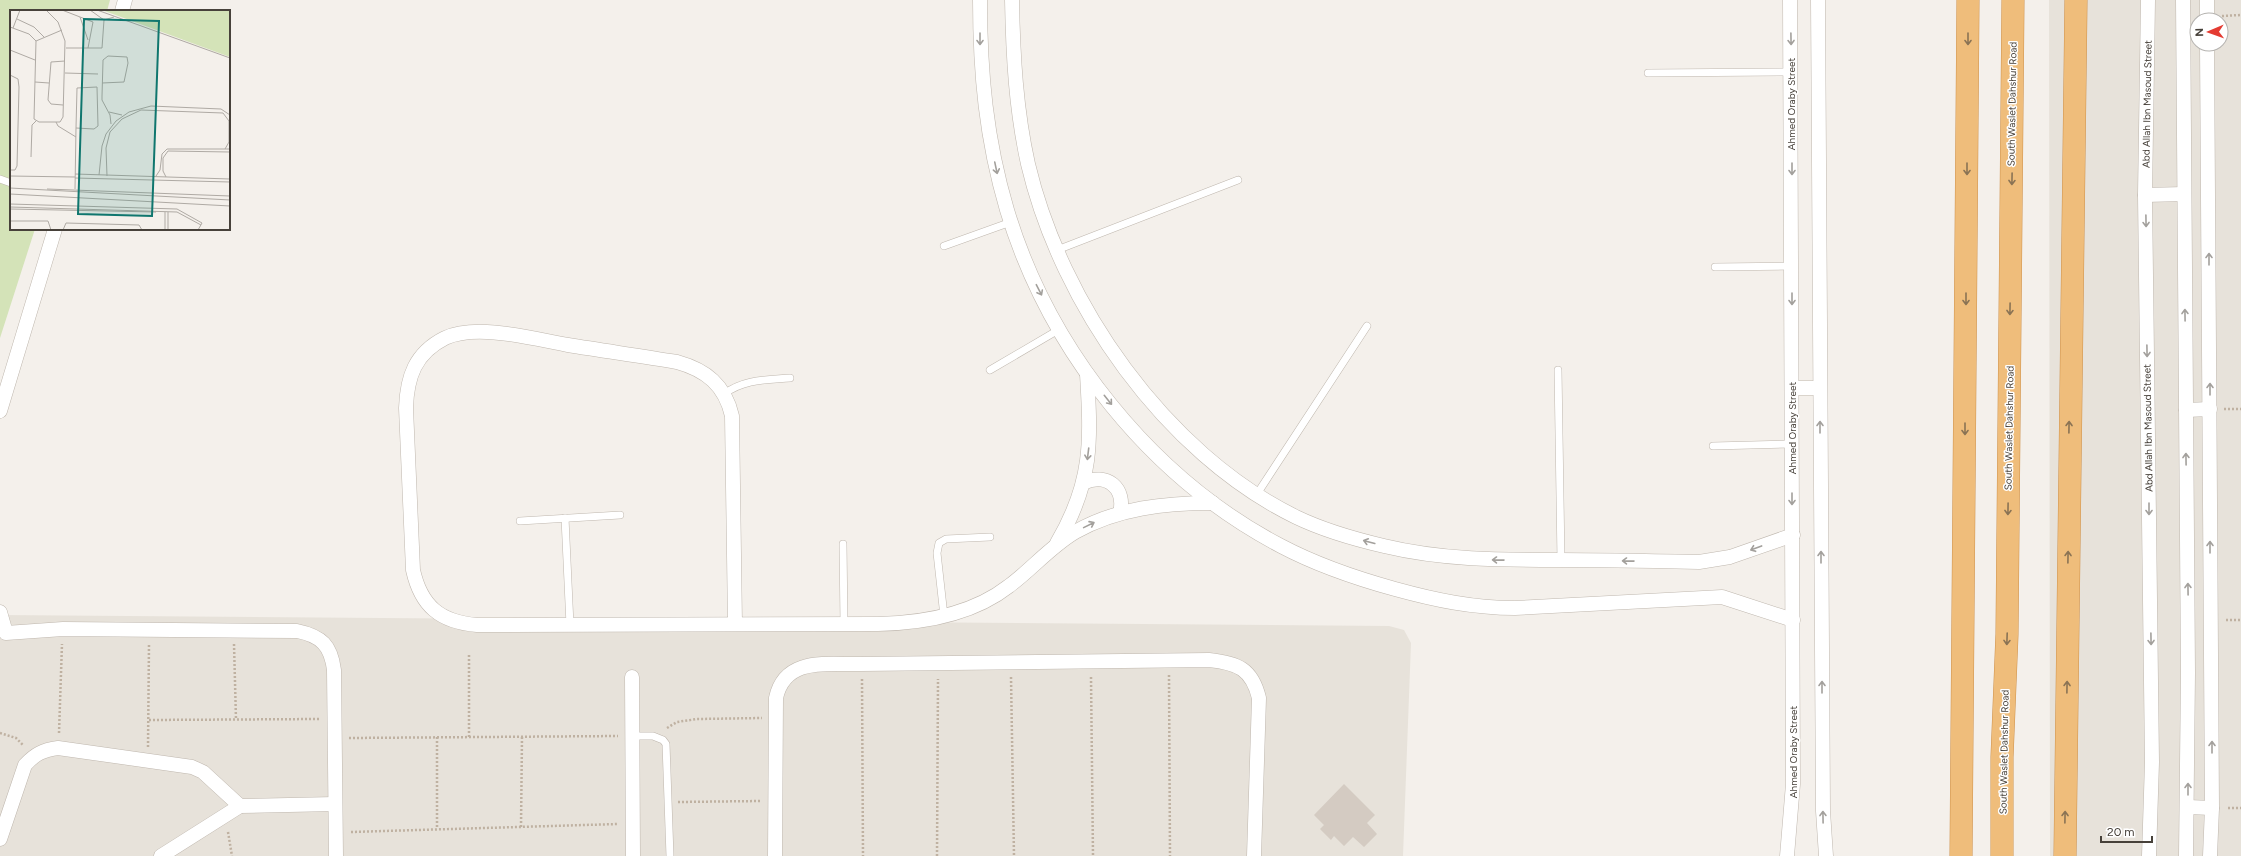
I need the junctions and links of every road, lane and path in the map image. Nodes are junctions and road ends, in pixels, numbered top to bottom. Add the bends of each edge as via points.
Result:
1 (125, 0) edge
2 (980, 0) edge
3 (1012, 0) edge
4 (1790, 0) edge
5 (1818, 0) edge
6 (1968, 0) edge
7 (2013, 0) edge
8 (2076, 0) edge
9 (2148, 0) edge
10 (2183, 0) edge
11 (2207, 0) edge
12 (122, 10) edge
13 (2207, 12) edge
14 (2207, 52) edge
15 (1791, 72) junction
16 (1648, 73) dead end
17 (0, 179) edge
18 (1238, 180) dead end
19 (10, 182) edge
20 (2184, 194) junction
21 (2146, 195) junction
22 (1011, 222) junction
23 (55, 230) edge
24 (944, 246) dead end
25 (1057, 250) junction
26 (1792, 266) junction
27 (1715, 267) dead end
28 (1367, 326) dead end
29 (1060, 329) junction
30 (990, 370) dead end
31 (1558, 370) dead end
32 (1087, 374) junction
33 (790, 378) dead end
34 (1792, 388) junction
35 (1819, 388) junction
36 (724, 394) junction
37 (2210, 409) junction
38 (2186, 410) junction
39 (0, 412) edge
40 (1792, 444) junction
41 (1713, 446) dead end
42 (1083, 483) junction
43 (1257, 494) junction
44 (1212, 503) junction
45 (1120, 513) junction
46 (620, 514) dead end
47 (565, 518) junction
48 (520, 522) dead end
49 (1792, 535) junction
50 (990, 537) dead end
51 (843, 544) dead end
52 (1055, 545) junction
53 (1561, 560) junction
54 (0, 612) edge
55 (944, 616) junction
56 (2188, 619) junction
57 (1793, 620) junction
58 (2211, 620) junction
59 (735, 624) junction
60 (844, 624) junction
61 (570, 625) junction
62 (63, 629) junction
63 (149, 630) junction
64 (233, 630) junction
65 (3, 635) edge
66 (469, 653) dead end
67 (1170, 660) junction
68 (1091, 661) junction
69 (1011, 662) junction
70 (862, 664) junction
71 (938, 664) junction
72 (632, 677) dead end
73 (775, 718) junction
74 (334, 719) junction
75 (149, 720) junction
76 (236, 720) junction
77 (0, 732) edge
78 (632, 736) junction
79 (437, 737) junction
80 (469, 737) junction
81 (522, 737) junction
82 (335, 738) junction
83 (659, 738) junction
84 (58, 748) junction
85 (34, 755) junction
86 (147, 759) junction
87 (775, 800) junction
88 (668, 802) junction
89 (335, 804) junction
90 (240, 806) junction
91 (2188, 807) junction
92 (2212, 808) junction
93 (226, 816) junction
94 (633, 824) junction
95 (521, 827) junction
96 (437, 830) junction
97 (336, 832) junction
98 (0, 839) edge
99 (161, 856) edge
100 (232, 856) edge
101 (336, 856) edge
102 (633, 856) edge
103 (670, 856) edge
104 (775, 856) edge
105 (863, 856) edge
106 (937, 856) edge
107 (1014, 856) edge
108 (1093, 856) edge
109 (1170, 856) edge
110 (1254, 856) edge
111 (1787, 856) edge
112 (1826, 856) edge
113 (1961, 856) edge
114 (2002, 856) edge
115 (2065, 856) edge
116 (2150, 856) edge
117 (2186, 856) edge
118 (2210, 856) edge

1 - 12 street
2 -> 22 street via 983,98 997,174
3 - 25 street via 1013,57 1021,130 1039,202
4 -> 15 street, Ahmed Oraby Street
5 - 35 street
6 -> 113 highway
7 -> 114 highway, South Waslet Dahshur Road via 2007,634 2002,757
115 -> 8 highway
9 - 21 street, Abd Allah Ibn Masoud Street
10 - 20 street
11 - 13 street
37 -> 14 street
15 - 16 lane
15 -> 26 street, Ahmed Oraby Street
17 - 19 lane
18 - 25 lane
20 - 21 street
38 -> 20 street
21 -> 116 street, Abd Allah Ibn Masoud Street via 2152,756
22 - 24 lane
22 -> 29 street via 1034,279
23 - 39 street
25 - 43 street via 1096,326 1136,382 1182,434 1208,458
26 - 27 lane
26 -> 34 street, Ahmed Oraby Street
28 - 43 lane
29 - 30 lane
29 - 32 street
31 - 53 lane
32 -> 42 street via 1091,429
32 -> 44 street via 1159,457
33 - 36 lane via 748,382 735,386
34 - 35 street
34 - 40 street, Ahmed Oraby Street
112 -> 35 street via 1823,811
36 - 59 street via 732,416
36 - 61 street via 709,376 677,362 495,333 461,333 432,346 420,357 407,386 406,408 411,554 416,586 434,611 463,624
37 - 38 street
58 -> 37 street
56 -> 38 street
40 - 41 lane
40 -> 49 street, Ahmed Oraby Street
42 - 45 street via 1098,478 1112,484 1121,497
42 - 52 street via 1072,515
53 -> 43 street via 1480,560 1385,546 1353,538 1296,517
44 - 45 street via 1150,506
44 - 57 street via 1248,527 1310,560 1370,582 1429,599 1486,608 1515,608 1722,597
52 -> 45 street via 1081,529
46 - 47 lane
47 - 48 lane
47 - 61 lane
49 -> 53 street via 1730,557 1699,562
49 - 57 street, Ahmed Oraby Street
50 - 55 lane via 946,539 940,543 937,553
51 - 60 lane
52 - 55 street via 1009,586 980,603
54 - 65 street
55 - 60 street via 904,623
56 - 58 street
91 -> 56 street
57 - 111 street, Ahmed Oraby Street via 1793,784
92 -> 58 street
59 - 60 street
59 - 61 street
62 - 63 street
62 - 65 street
62 - 84 path
63 - 64 street
63 - 75 path
64 - 74 street via 297,631 312,634 324,643 332,656
64 - 76 path
66 - 80 path
67 - 68 street
67 - 109 path
67 - 110 street via 1230,662 1255,681 1260,698
68 - 69 street
68 - 108 path
69 - 71 street
69 - 107 path
70 - 71 street
70 - 73 street via 806,666 795,669 779,686
70 - 105 path
71 - 106 path
72 - 78 street
73 - 83 path via 697,719 677,722 664,729
73 - 87 street
74 - 76 path
74 - 82 street
75 - 76 path
75 - 86 path
77 - 85 path via 16,738
78 - 81 path
78 - 83 lane
78 - 94 street
79 - 80 path
79 - 82 path
79 - 96 path
80 - 81 path
81 - 95 path
82 - 89 street
83 - 88 lane via 666,744
84 - 85 street
84 - 86 street
85 - 98 street via 25,765
86 - 90 street via 192,767 203,772
87 - 88 path
87 - 104 street
88 - 103 lane
89 - 90 street
89 - 97 street
90 - 93 street
91 - 92 street
91 - 117 street
92 - 118 street
93 - 99 street
93 - 100 path
94 - 95 path
94 - 102 street
95 - 96 path
96 - 97 path
97 - 101 street

